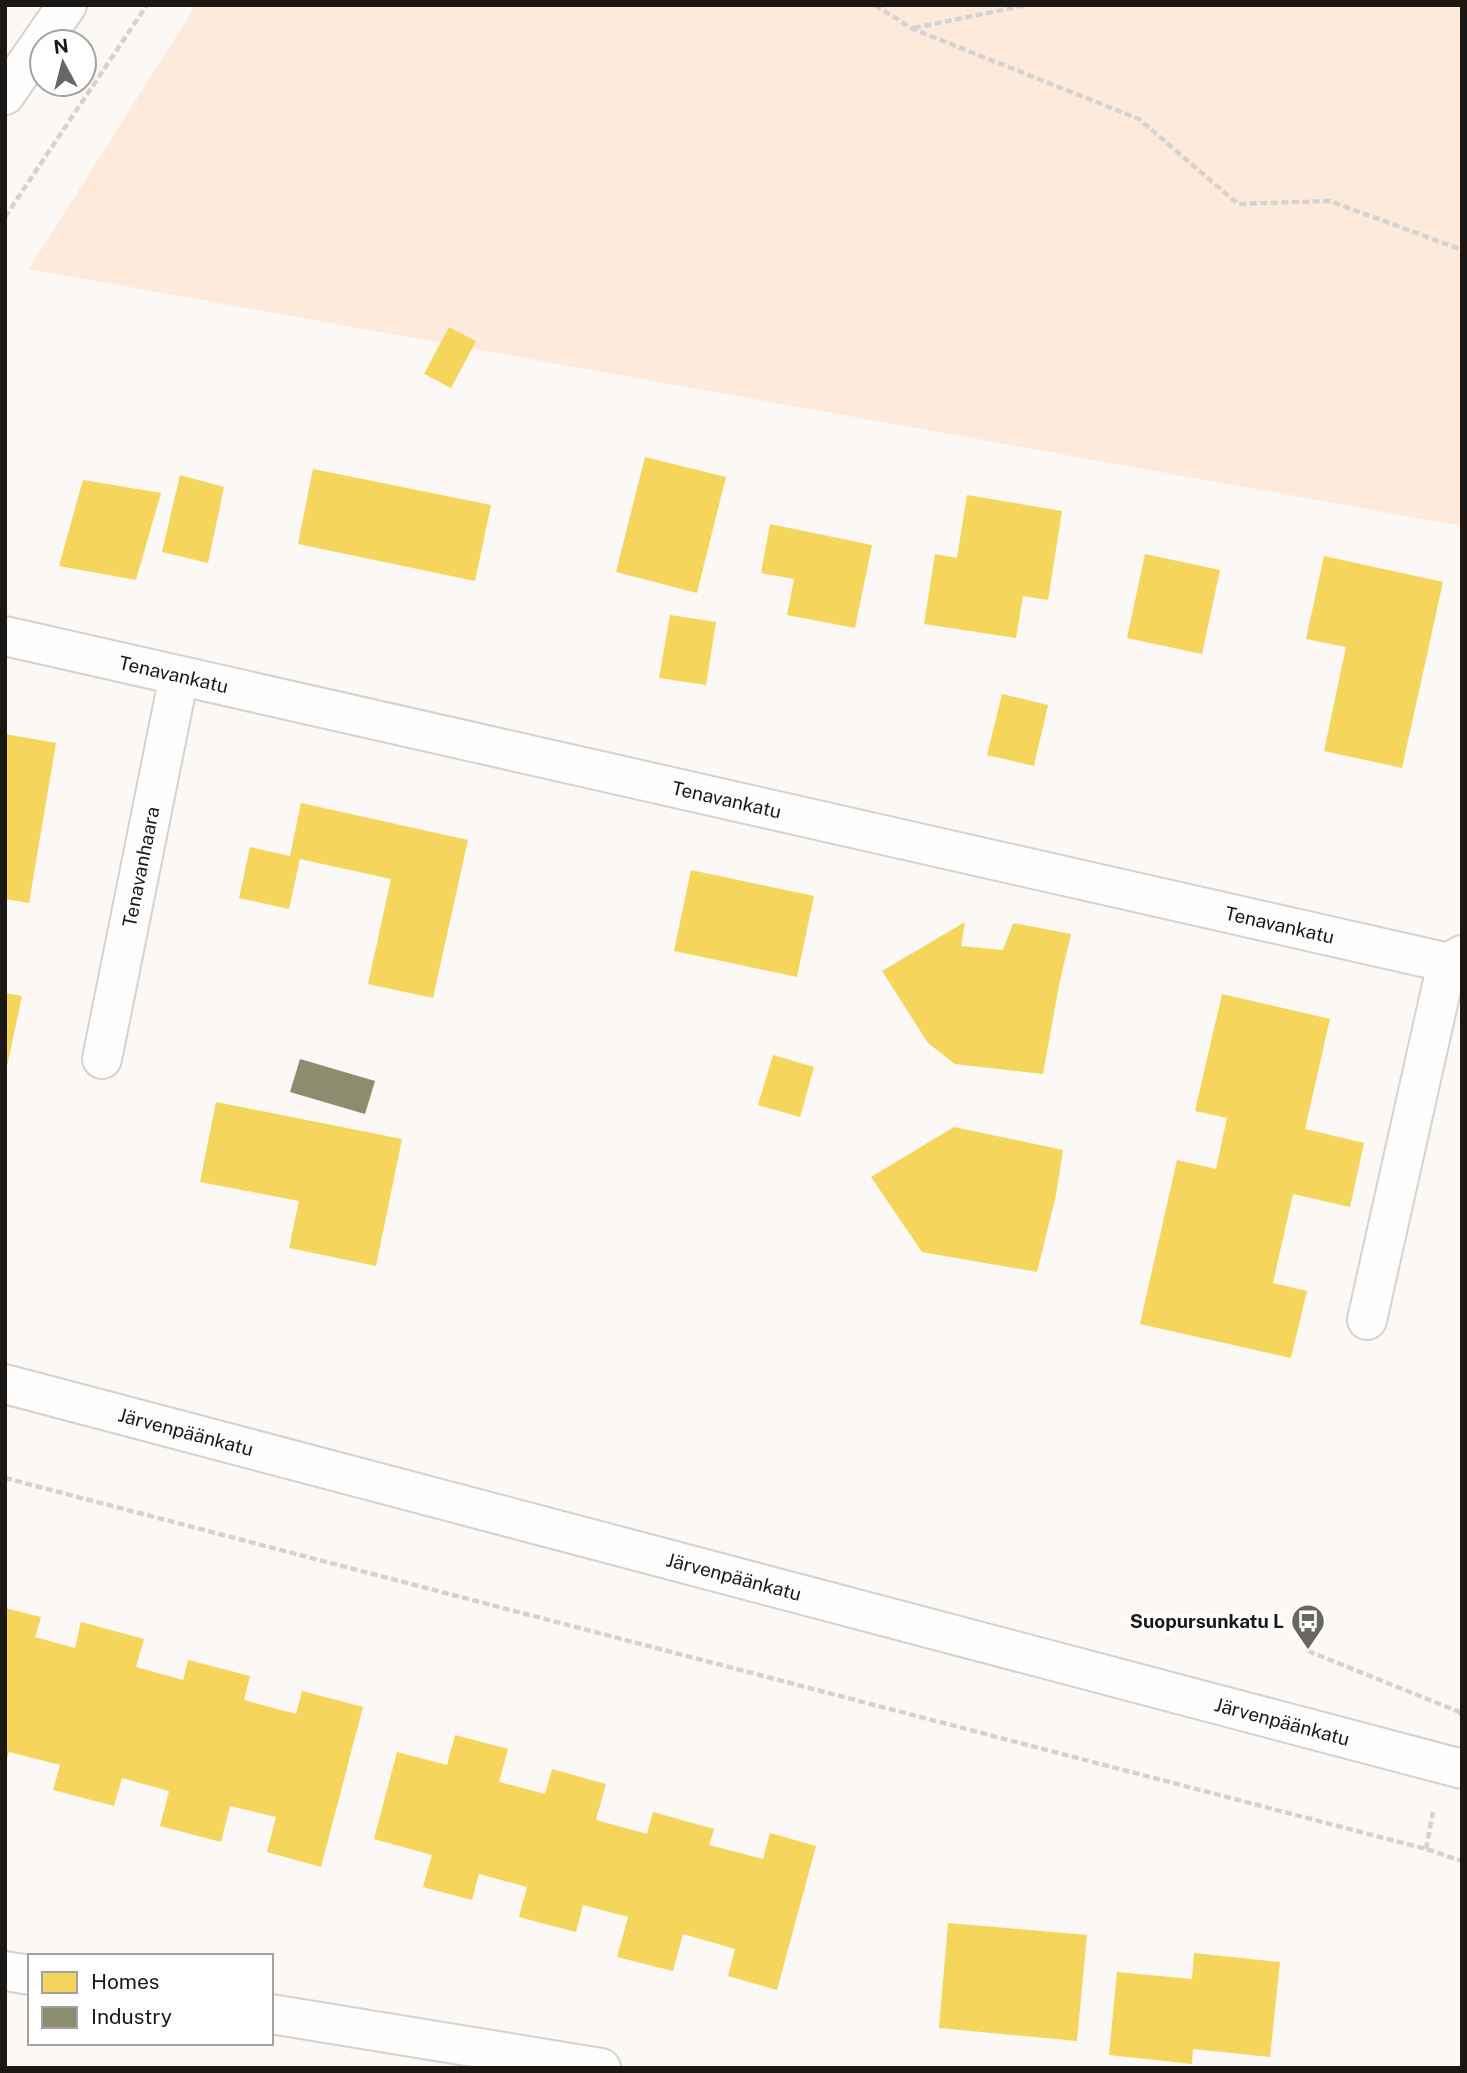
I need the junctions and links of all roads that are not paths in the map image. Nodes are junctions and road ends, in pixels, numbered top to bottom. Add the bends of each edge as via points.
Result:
1 (67, 5) edge
2 (5, 95) edge
3 (5, 636) edge
4 (179, 676) junction
5 (1457, 961) edge
6 (102, 1059) dead end
7 (1367, 1320) dead end
8 (5, 1384) edge
9 (1462, 1769) edge
10 (5, 1971) edge
11 (28, 1975) edge
12 (273, 2014) edge
13 (601, 2068) edge

1 - 2 street
3 - 4 street, Tenavankatu
4 - 5 street, Tenavankatu
4 - 6 street, Tenavanhaara
5 - 7 street, Tenavankatu
8 - 9 street, Järvenpäänkatu
10 - 11 street
12 - 13 street

